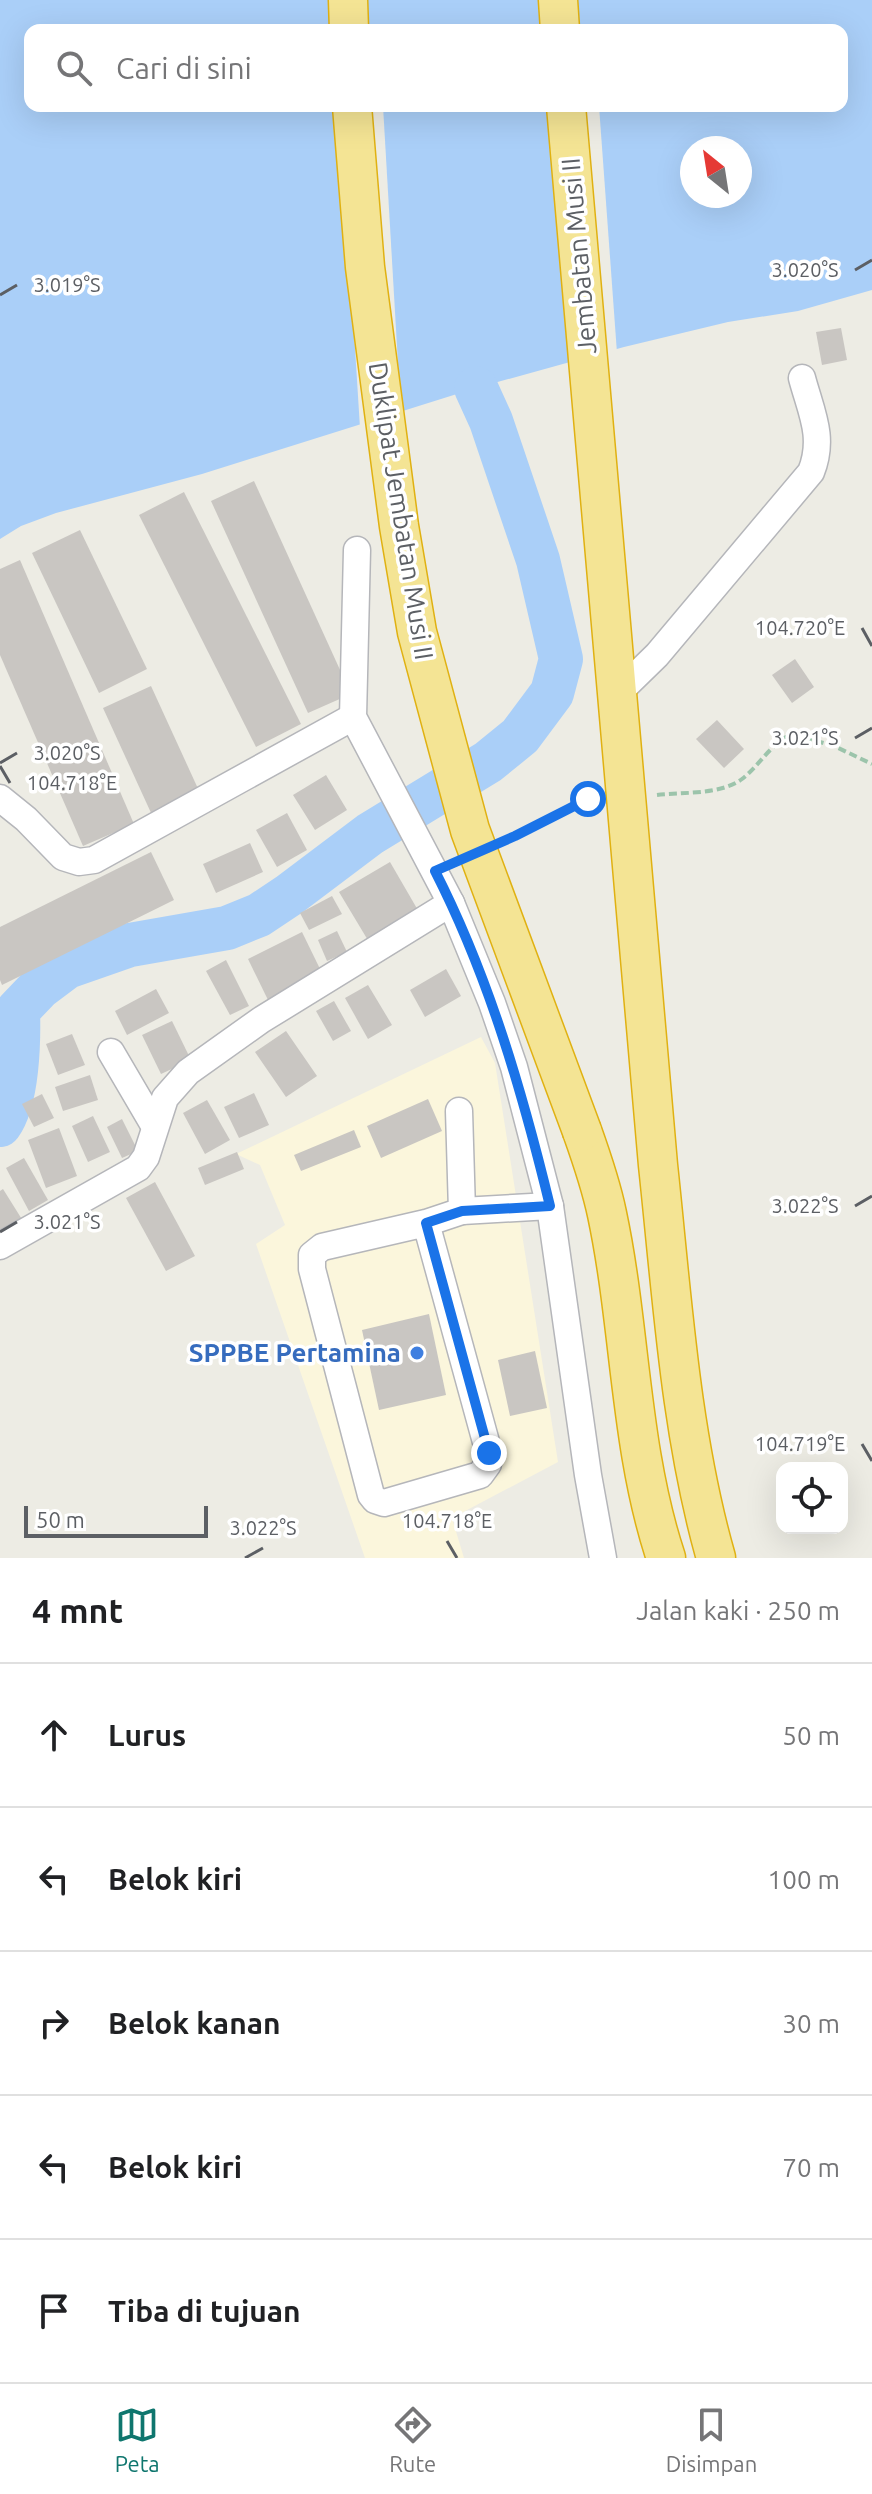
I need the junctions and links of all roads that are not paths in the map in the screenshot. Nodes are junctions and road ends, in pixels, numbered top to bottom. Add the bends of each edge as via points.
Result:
1 (348, 0) edge
2 (558, 0) edge
3 (349, 24) edge
4 (560, 24) edge
5 (352, 112) edge
6 (566, 112) edge
7 (802, 378) dead end
8 (357, 550) dead end
9 (618, 693) junction
10 (353, 717) junction
11 (0, 798) edge
12 (451, 903) junction
13 (111, 1052) dead end
14 (459, 1111) dead end
15 (155, 1127) junction
16 (550, 1206) junction
17 (462, 1211) junction
18 (426, 1223) junction
19 (0, 1246) edge
20 (603, 1558) edge
21 (666, 1558) edge
22 (716, 1558) edge

1 - 3 highway
2 - 4 highway
5 - 21 highway, Duklipat Jembatan Musi II, bridge via 365,267 417,632 470,830 598,1175 641,1451
6 - 9 highway, Jembatan Musi II
7 - 9 street via 819,442 811,472 657,655
8 - 10 street
9 - 22 highway, Jembatan Musi II via 677,1333 700,1501
10 - 11 street via 94,860 63,857
10 - 12 street
12 - 15 street via 261,1020 188,1072 165,1098
12 - 16 street via 514,1067
13 - 15 street
14 - 17 street
15 - 19 street via 138,1168
16 - 17 street
16 - 20 street
17 - 18 street
18 - 18 street via 488,1464 480,1475 384,1503 371,1495 312,1260 322,1247

